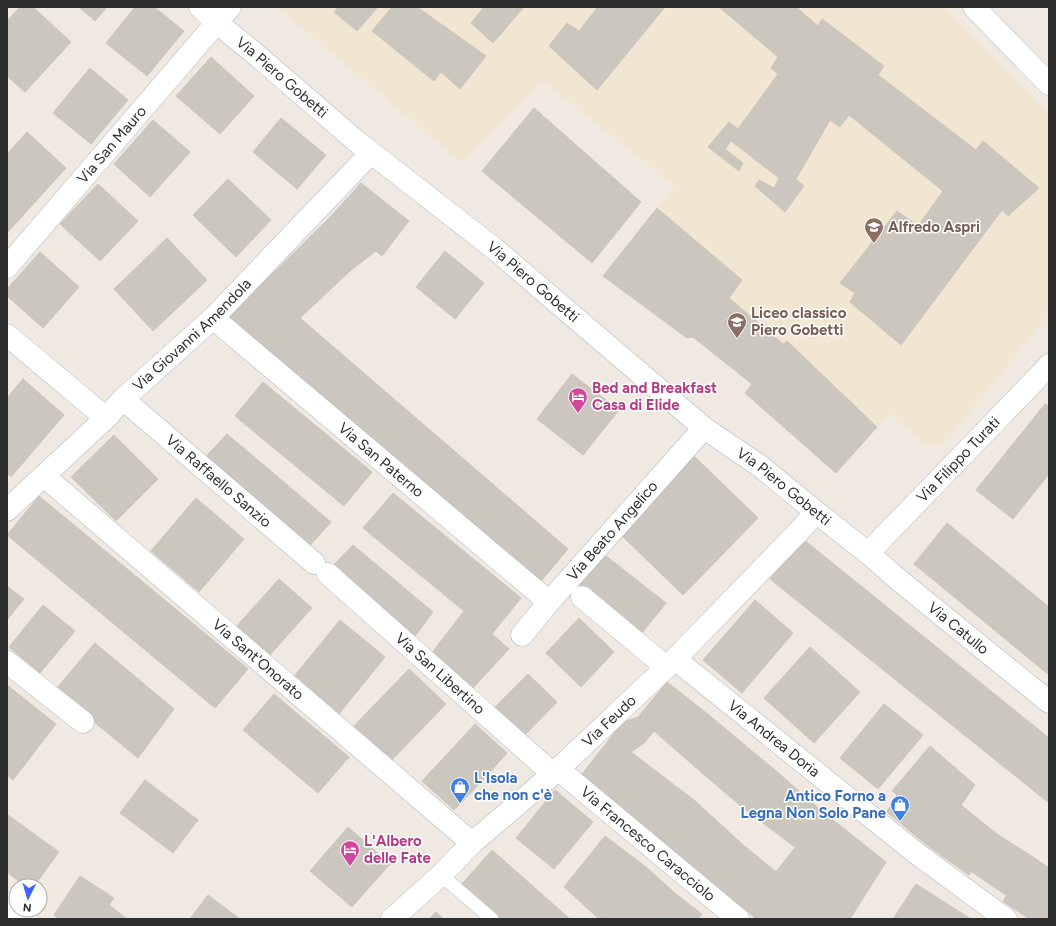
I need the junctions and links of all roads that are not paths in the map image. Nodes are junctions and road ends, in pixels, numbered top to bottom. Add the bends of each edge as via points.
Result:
1 (200, 7) edge
2 (974, 7) edge
3 (224, 15) edge
4 (1049, 84) edge
5 (371, 153) junction
6 (7, 267) edge
7 (213, 318) junction
8 (7, 335) edge
9 (1049, 365) edge
10 (123, 399) junction
11 (106, 418) junction
12 (704, 428) junction
13 (44, 476) junction
14 (7, 510) edge
15 (816, 512) junction
16 (868, 553) junction
17 (321, 568) joint
18 (582, 597) dead end
19 (548, 602) junction
20 (522, 635) dead end
21 (7, 662) edge
22 (671, 663) junction
23 (1049, 702) edge
24 (83, 722) dead end
25 (555, 771) junction
26 (472, 843) junction
27 (442, 876) junction
28 (7, 904) edge
29 (26, 919) edge
30 (392, 919) edge
31 (492, 919) edge
32 (738, 919) edge
33 (1006, 919) edge

1 - 3 street, Via Piero Gobetti
2 - 4 street
3 - 5 street, Via Piero Gobetti via 253,52
3 - 6 street, Via San Mauro
5 - 7 street, Via Giovanni Amendola
5 - 12 street, Via Piero Gobetti via 496,250
7 - 10 street, Via Giovanni Amendola
7 - 19 street, Via San Paterno
8 - 11 street
9 - 16 street, Via Filippo Turati
10 - 11 street, Via Giovanni Amendola
10 - 17 street, Via Raffaello Sanzio
11 - 13 street, Via Giovanni Amendola
12 - 15 street, Via Piero Gobetti via 760,466
12 - 19 street, Via Beato Angelico
13 - 14 street, Via Giovanni Amendola
13 - 26 street, Via Sant'Onorato
15 - 16 street, Via Piero Gobetti
15 - 22 street, Via Feudo
16 - 23 street, Via Catullo
17 - 25 street, Via San Libertino
18 - 22 street, Via Andrea Doria
19 - 20 street, Via Beato Angelico
21 - 24 street
22 - 25 street, Via Feudo
22 - 33 street, Via Andrea Doria via 916,853
25 - 26 street, Via Feudo
25 - 32 street, Via Francesco Caracciolo
26 - 27 street, Via Feudo
27 - 30 street, Via Feudo
27 - 31 lane
28 - 29 street

